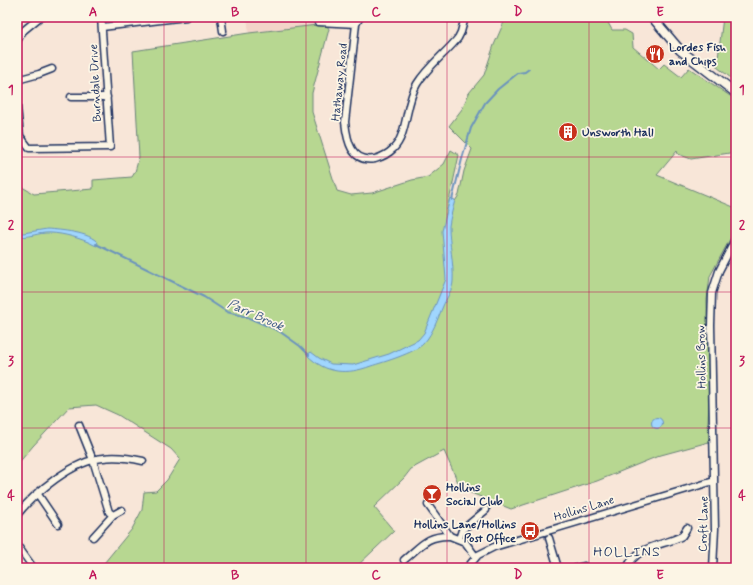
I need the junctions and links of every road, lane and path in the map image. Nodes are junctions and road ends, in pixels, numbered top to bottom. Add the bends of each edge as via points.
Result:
1 (40, 17) edge
2 (101, 17) edge
3 (186, 17) edge
4 (220, 17) edge
5 (318, 17) edge
6 (360, 17) edge
7 (465, 17) edge
8 (652, 17) edge
9 (166, 18) edge
10 (356, 24) junction
11 (102, 27) junction
12 (223, 31) dead end
13 (17, 41) edge
14 (52, 69) dead end
15 (17, 80) edge
16 (736, 93) edge
17 (107, 97) junction
18 (71, 98) dead end
19 (17, 106) edge
20 (736, 238) edge
21 (79, 425) dead end
22 (93, 460) junction
23 (143, 461) dead end
24 (714, 481) junction
25 (37, 493) junction
26 (428, 504) dead end
27 (122, 510) dead end
28 (486, 510) dead end
29 (17, 515) edge
30 (113, 515) junction
31 (58, 524) dead end
32 (687, 528) dead end
33 (450, 536) junction
34 (93, 537) dead end
35 (549, 538) dead end
36 (459, 539) junction
37 (17, 545) edge
38 (476, 557) junction
39 (404, 560) dead end
40 (32, 566) dead end
41 (584, 566) dead end
42 (467, 568) edge
43 (558, 568) edge
44 (576, 568) edge
45 (627, 568) edge
46 (713, 568) edge

1 - 13 street via 22,32
2 - 11 street, Burndale Drive
3 - 9 street
4 - 12 street
5 - 10 street via 318,22
6 - 10 street, Hathaway Road
7 - 10 street, Hathaway Road via 458,38 424,75 410,97 399,142 387,154 372,159 363,158 355,153 347,139 345,122
8 - 16 highway via 680,50
9 - 11 street
11 - 17 street, Burndale Drive
14 - 15 street
17 - 18 street
17 - 19 street, Burndale Drive via 110,147 29,148 20,136
20 - 24 street, Hollins Brow via 719,271 712,293
21 - 22 street
22 - 23 street via 113,457
22 - 25 street via 51,482
22 - 30 street via 109,512
24 - 38 street, Hollins Lane via 504,543
24 - 46 street, Croft Lane
25 - 29 street
25 - 31 street
26 - 33 street
27 - 30 street
28 - 36 street via 462,530
30 - 34 street
32 - 45 street via 682,536 636,556
33 - 36 street
33 - 39 street via 439,535 430,538
35 - 43 street
36 - 38 street via 465,542
37 - 40 street
38 - 42 street, Hollins Lane
41 - 44 street

